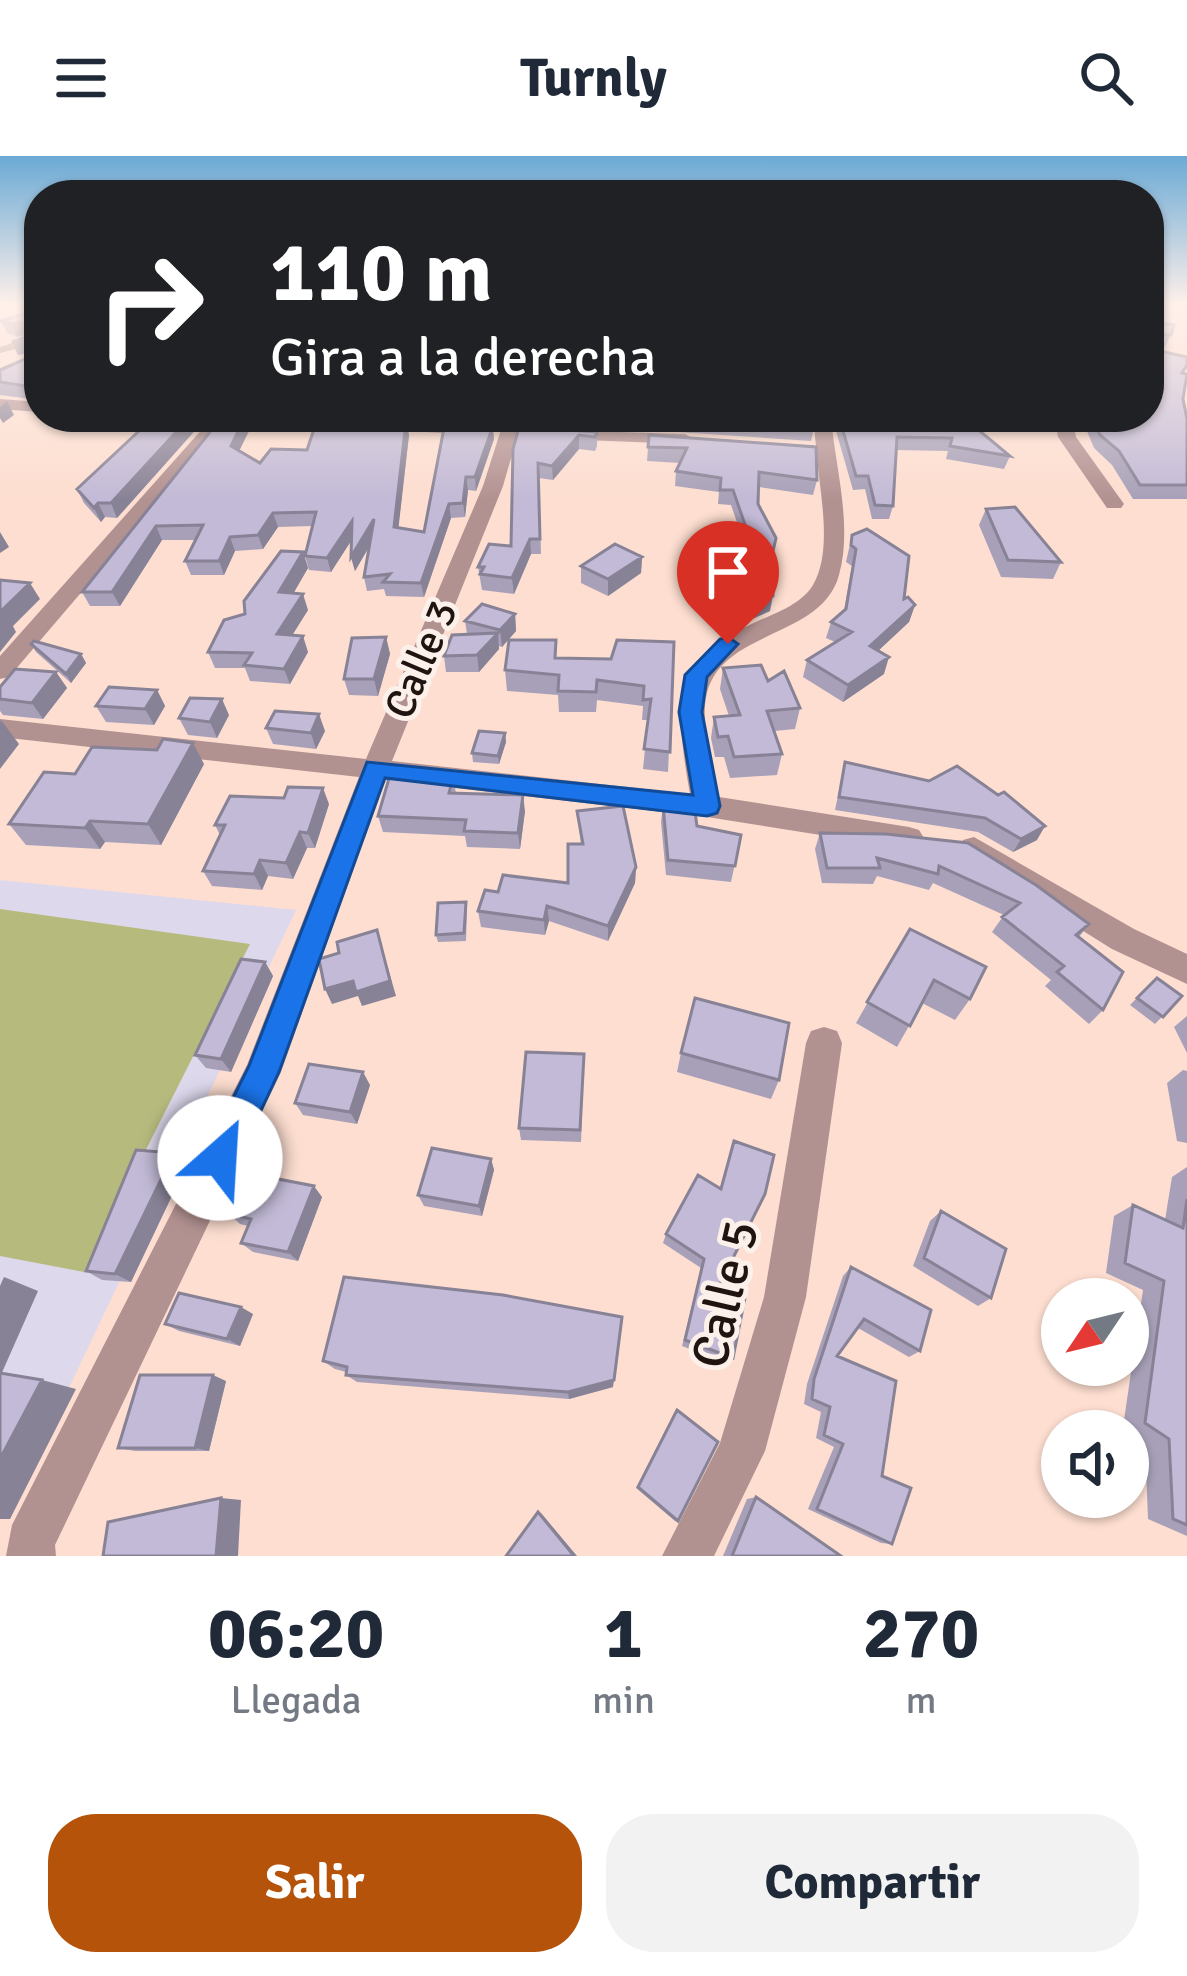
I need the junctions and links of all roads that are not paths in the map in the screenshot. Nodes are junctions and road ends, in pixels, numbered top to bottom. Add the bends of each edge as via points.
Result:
1 (209, 432) edge
2 (509, 432) edge
3 (599, 432) edge
4 (823, 432) edge
5 (1066, 432) edge
6 (710, 442) edge
7 (752, 446) edge
8 (824, 452) junction
9 (1114, 504) dead end
10 (0, 671) edge
11 (0, 728) edge
12 (376, 768) junction
13 (707, 806) junction
14 (1187, 970) edge
15 (824, 1043) dead end
16 (20, 1551) edge
17 (687, 1556) edge

1 - 10 street
2 - 12 street, Calle 3
3 - 6 street
4 - 8 street
5 - 9 street
7 - 8 street
8 - 13 street via 832,563 823,589 799,611 728,644 696,675 690,712
11 - 12 street
12 - 13 street
12 - 16 street, Calle 3 via 263,1072
13 - 14 street via 967,844
15 - 17 street, Calle 5 via 784,1297 741,1451

